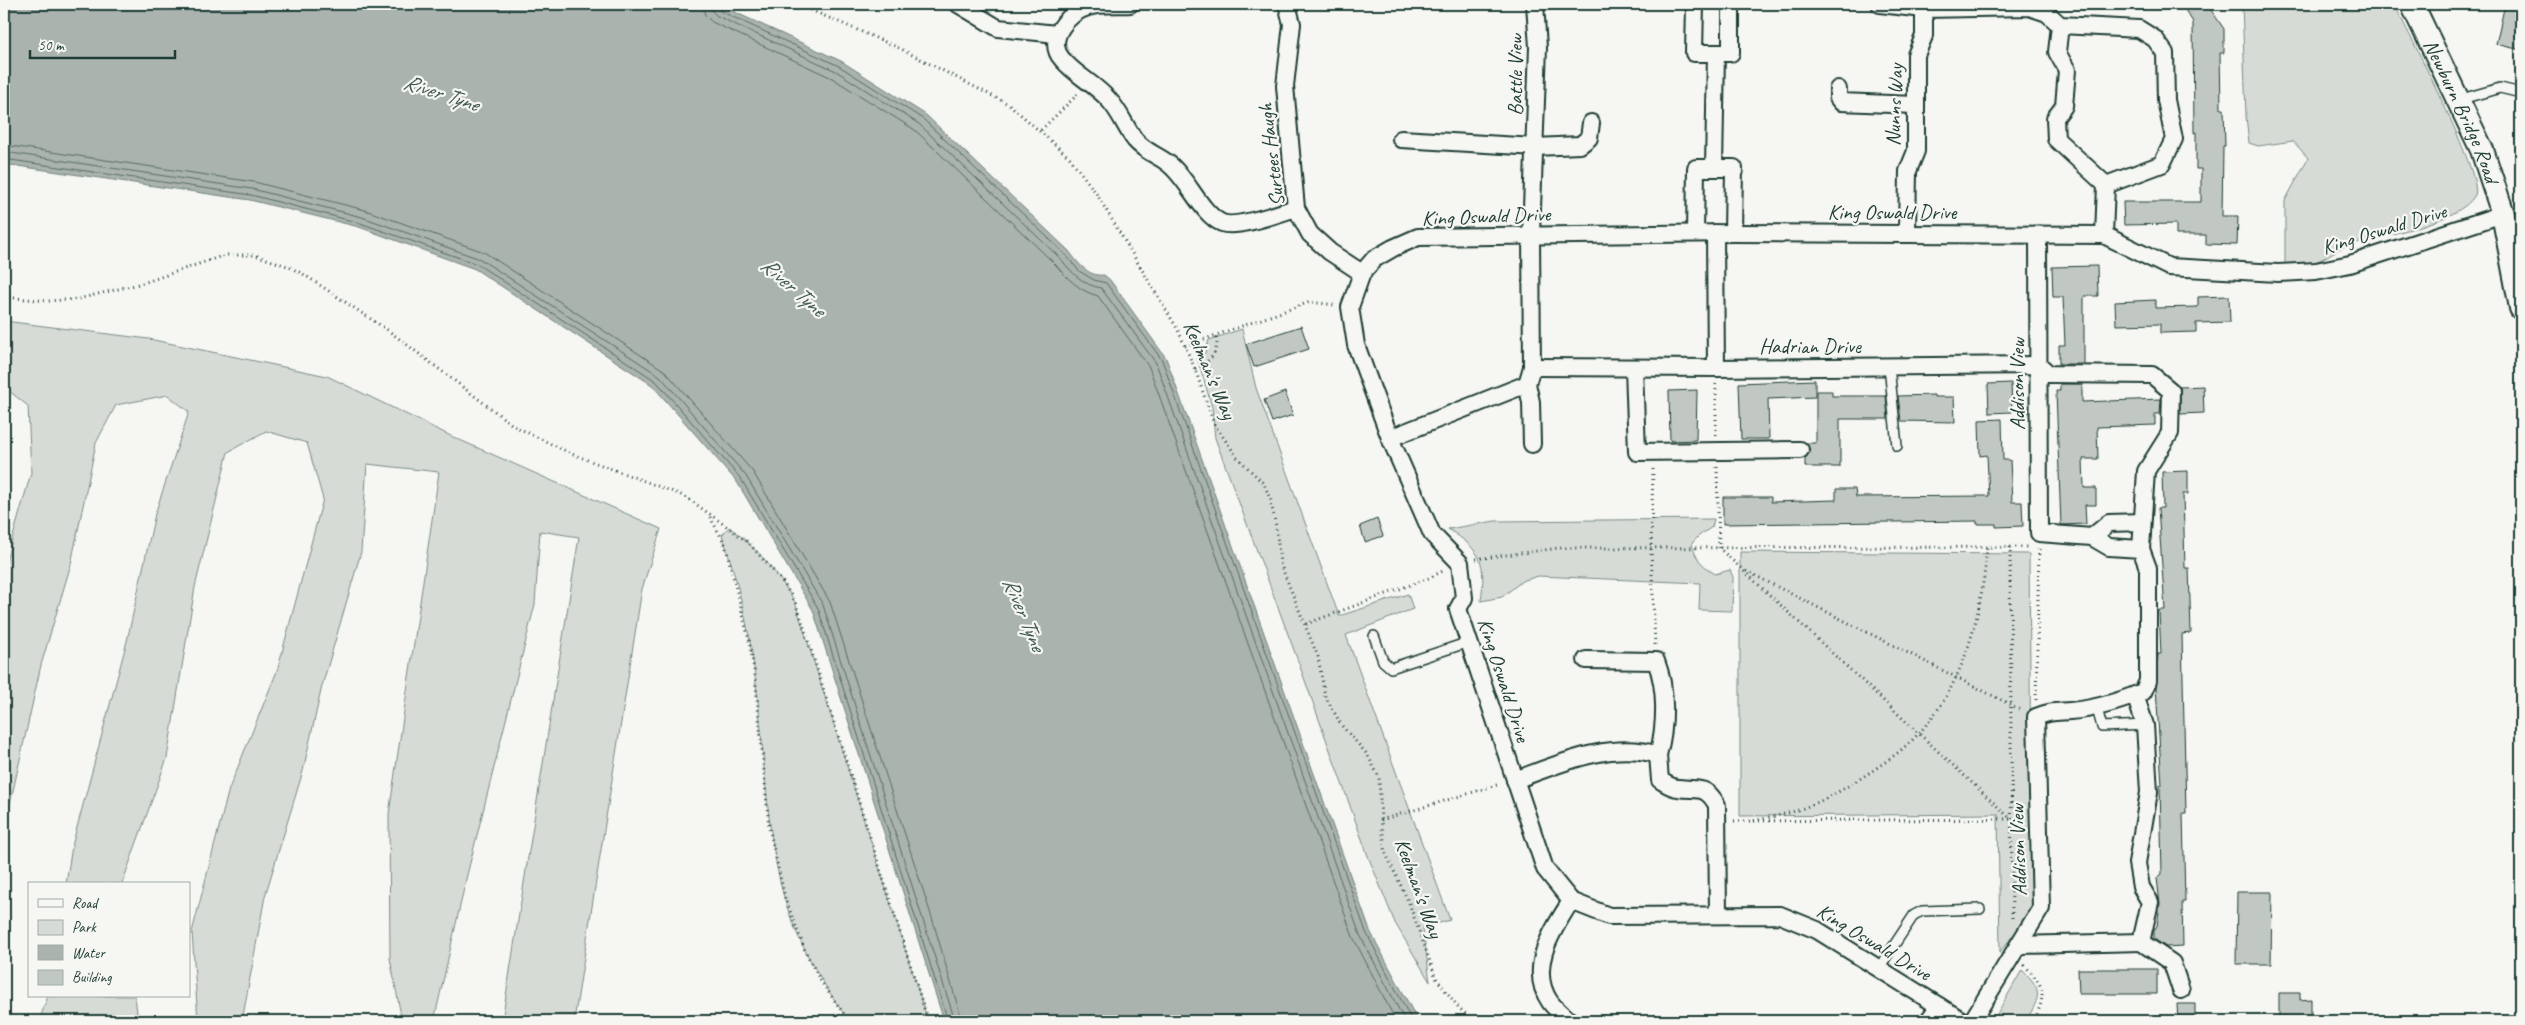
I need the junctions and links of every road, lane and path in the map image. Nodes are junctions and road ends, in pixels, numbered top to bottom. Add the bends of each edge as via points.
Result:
1 (797, 4) edge
2 (958, 4) edge
3 (1130, 4) edge
4 (1287, 4) edge
5 (1535, 4) edge
6 (1695, 4) edge
7 (1732, 4) edge
8 (1880, 4) edge
9 (2412, 4) edge
10 (1924, 9) junction
11 (2060, 25) junction
12 (1058, 34) junction
13 (1716, 53) junction
14 (1089, 84) junction
15 (1838, 89) dead end
16 (2521, 93) edge
17 (2458, 100) junction
18 (1915, 105) junction
19 (1591, 123) dead end
20 (1041, 130) junction
21 (1401, 139) dead end
22 (1535, 147) junction
23 (1714, 168) junction
24 (2106, 185) junction
25 (1296, 208) junction
26 (2503, 214) junction
27 (1695, 233) junction
28 (1715, 233) junction
29 (1733, 233) junction
30 (1907, 233) junction
31 (1531, 235) junction
32 (2038, 235) junction
33 (2104, 235) junction
34 (1362, 273) junction
35 (4, 298) edge
36 (1350, 307) junction
37 (2521, 308) edge
38 (1216, 335) junction
39 (1185, 346) junction
40 (2038, 365) junction
41 (1889, 366) junction
42 (1532, 367) junction
43 (1634, 368) junction
44 (1716, 368) junction
45 (1195, 369) junction
46 (1528, 384) junction
47 (1390, 438) junction
48 (1532, 444) dead end
49 (1897, 446) dead end
50 (1800, 450) dead end
51 (1717, 451) junction
52 (1653, 452) junction
53 (708, 514) junction
54 (2142, 522) junction
55 (2092, 537) junction
56 (2039, 540) junction
57 (1987, 547) junction
58 (2010, 547) junction
59 (1651, 548) junction
60 (1719, 548) junction
61 (2141, 549) junction
62 (1460, 562) junction
63 (1742, 569) junction
64 (1306, 624) junction
65 (1374, 636) dead end
66 (1469, 642) junction
67 (1586, 660) dead end
68 (1656, 661) junction
69 (1956, 677) junction
70 (2135, 695) junction
71 (2011, 704) junction
72 (2096, 706) junction
73 (2036, 717) junction
74 (2145, 724) junction
75 (1919, 734) junction
76 (1658, 755) junction
77 (1515, 780) junction
78 (2011, 819) junction
79 (1381, 820) junction
80 (1717, 821) junction
81 (1754, 821) junction
82 (1571, 901) junction
83 (1980, 909) dead end
84 (1718, 916) junction
85 (2141, 942) junction
86 (2017, 951) junction
87 (1879, 968) junction
88 (2181, 990) dead end
89 (1939, 1006) junction
90 (849, 1021) edge
91 (928, 1021) edge
92 (1474, 1021) edge
93 (1570, 1021) edge
94 (1928, 1021) edge
95 (1963, 1021) edge
96 (1972, 1021) edge
97 (2034, 1021) edge

1 - 20 path, Keelman's Way via 899,48 982,90 1010,105
2 - 12 street via 998,28
3 - 12 street via 1087,7 1065,22
4 - 25 street, Surtees Haugh via 1292,24 1284,86
5 - 22 street, Battle View via 1538,48
6 - 13 street via 1694,53
7 - 13 street via 1731,53
8 - 10 street
9 - 17 street, Newburn Bridge Road
10 - 11 street via 2029,7 2047,13
10 - 18 street, Nunns Way via 1924,36 1916,55
11 - 24 street via 2057,52 2067,70 2064,106 2055,118 2056,139
11 - 24 street via 2139,29 2155,39 2165,53 2166,100 2174,139 2162,164
12 - 14 street via 1056,47 1061,58
13 - 23 street
14 - 20 path
14 - 25 street via 1108,98 1135,140 1149,153 1169,164 1186,181 1211,216 1223,224 1238,224
15 - 18 street via 1841,102
16 - 17 lane via 2500,88
17 - 26 street, Newburn Bridge Road via 2482,150
18 - 30 street, Nunns Way via 1916,151 1908,170
19 - 22 street, Battle View via 1589,138 1580,145
20 - 39 path, Keelman's Way via 1070,158 1096,193
21 - 22 street, Battle View
22 - 31 street, Battle View
23 - 27 street via 1696,168
23 - 29 street via 1734,168
24 - 33 street
25 - 34 street, Surtees Haugh via 1310,234
26 - 33 street, King Oswald Drive via 2350,264 2316,271 2278,273 2169,267
26 - 37 street, Newburn Bridge Road
27 - 28 street, King Oswald Drive
27 - 31 street, King Oswald Drive
28 - 29 street, King Oswald Drive
28 - 44 street
29 - 30 street, King Oswald Drive
30 - 32 street, King Oswald Drive
31 - 34 street, King Oswald Drive via 1418,237 1374,259
31 - 42 street, Battle View
32 - 33 street, King Oswald Drive
32 - 40 street, Addison View
34 - 36 street, King Oswald Drive
35 - 53 path via 78,299 143,283 225,255 268,258 303,274 389,331 514,426 572,454 679,494
36 - 38 path via 1310,302
36 - 47 street, King Oswald Drive via 1356,345
38 - 39 path
38 - 45 path via 1216,353 1208,363
39 - 45 path, Keelman's Way
40 - 41 street, Hadrian Drive
40 - 54 street via 2050,374 2152,375 2171,391 2170,433 2146,471
40 - 56 street, Addison View
41 - 44 street, Hadrian Drive
41 - 49 lane
42 - 43 street, Hadrian Drive
42 - 46 street, Battle View
43 - 44 street, Hadrian Drive
43 - 52 street via 1637,452
44 - 51 path
45 - 64 path, Keelman's Way via 1214,424 1237,457 1264,484 1276,526 1280,563
46 - 47 street
46 - 48 street
47 - 62 street, King Oswald Drive via 1432,534
50 - 51 street
51 - 52 street
51 - 60 path
52 - 59 path
53 - 90 path via 725,544 749,640 769,826 785,898 806,954
53 - 91 path via 748,542 782,581 795,602
54 - 55 street via 2109,522
54 - 61 street
55 - 56 street
55 - 61 street via 2109,547
56 - 58 path
56 - 73 path
57 - 58 path
57 - 60 path
57 - 69 path via 1976,618
58 - 71 path
59 - 60 path
59 - 62 path via 1559,548
59 - 68 path
60 - 63 path
61 - 70 street via 2148,568 2148,681 2143,692
62 - 64 path via 1429,578
62 - 66 street, King Oswald Drive via 1464,598 1458,609
63 - 69 path
63 - 75 path
64 - 79 path, Keelman's Way via 1318,657 1325,696 1342,726 1367,754 1379,776
65 - 66 lane via 1383,662 1391,668
66 - 77 street, King Oswald Drive
67 - 68 street
68 - 76 street via 1662,678 1663,737
69 - 71 path
69 - 75 path
70 - 72 street
70 - 74 street
71 - 73 path
71 - 78 path
72 - 73 street via 2051,711
72 - 74 lane via 2102,727
73 - 86 street, Addison View via 2041,908
74 - 85 street via 2149,792 2137,864 2141,886 2150,902
75 - 78 path
75 - 81 path via 1887,762 1841,791 1798,810
76 - 77 street via 1644,750 1607,751
76 - 80 street via 1660,780 1676,788 1696,788 1711,794 1717,805
77 - 79 path
77 - 82 street, King Oswald Drive via 1545,869
78 - 81 path
78 - 86 path
79 - 92 path, Keelman's Way via 1386,854 1409,903 1436,978
80 - 81 path
80 - 84 street
82 - 84 street, King Oswald Drive via 1609,916
82 - 93 street via 1548,941 1540,963 1542,986 1551,1003
83 - 87 lane via 1922,911 1914,915
84 - 87 street, King Oswald Drive via 1780,915 1817,930
85 - 86 street
85 - 88 street via 2172,963
86 - 96 street, Addison View
86 - 97 path via 2039,980 2042,991 2043,1000
87 - 89 street, King Oswald Drive
89 - 94 street
89 - 95 street, King Oswald Drive

